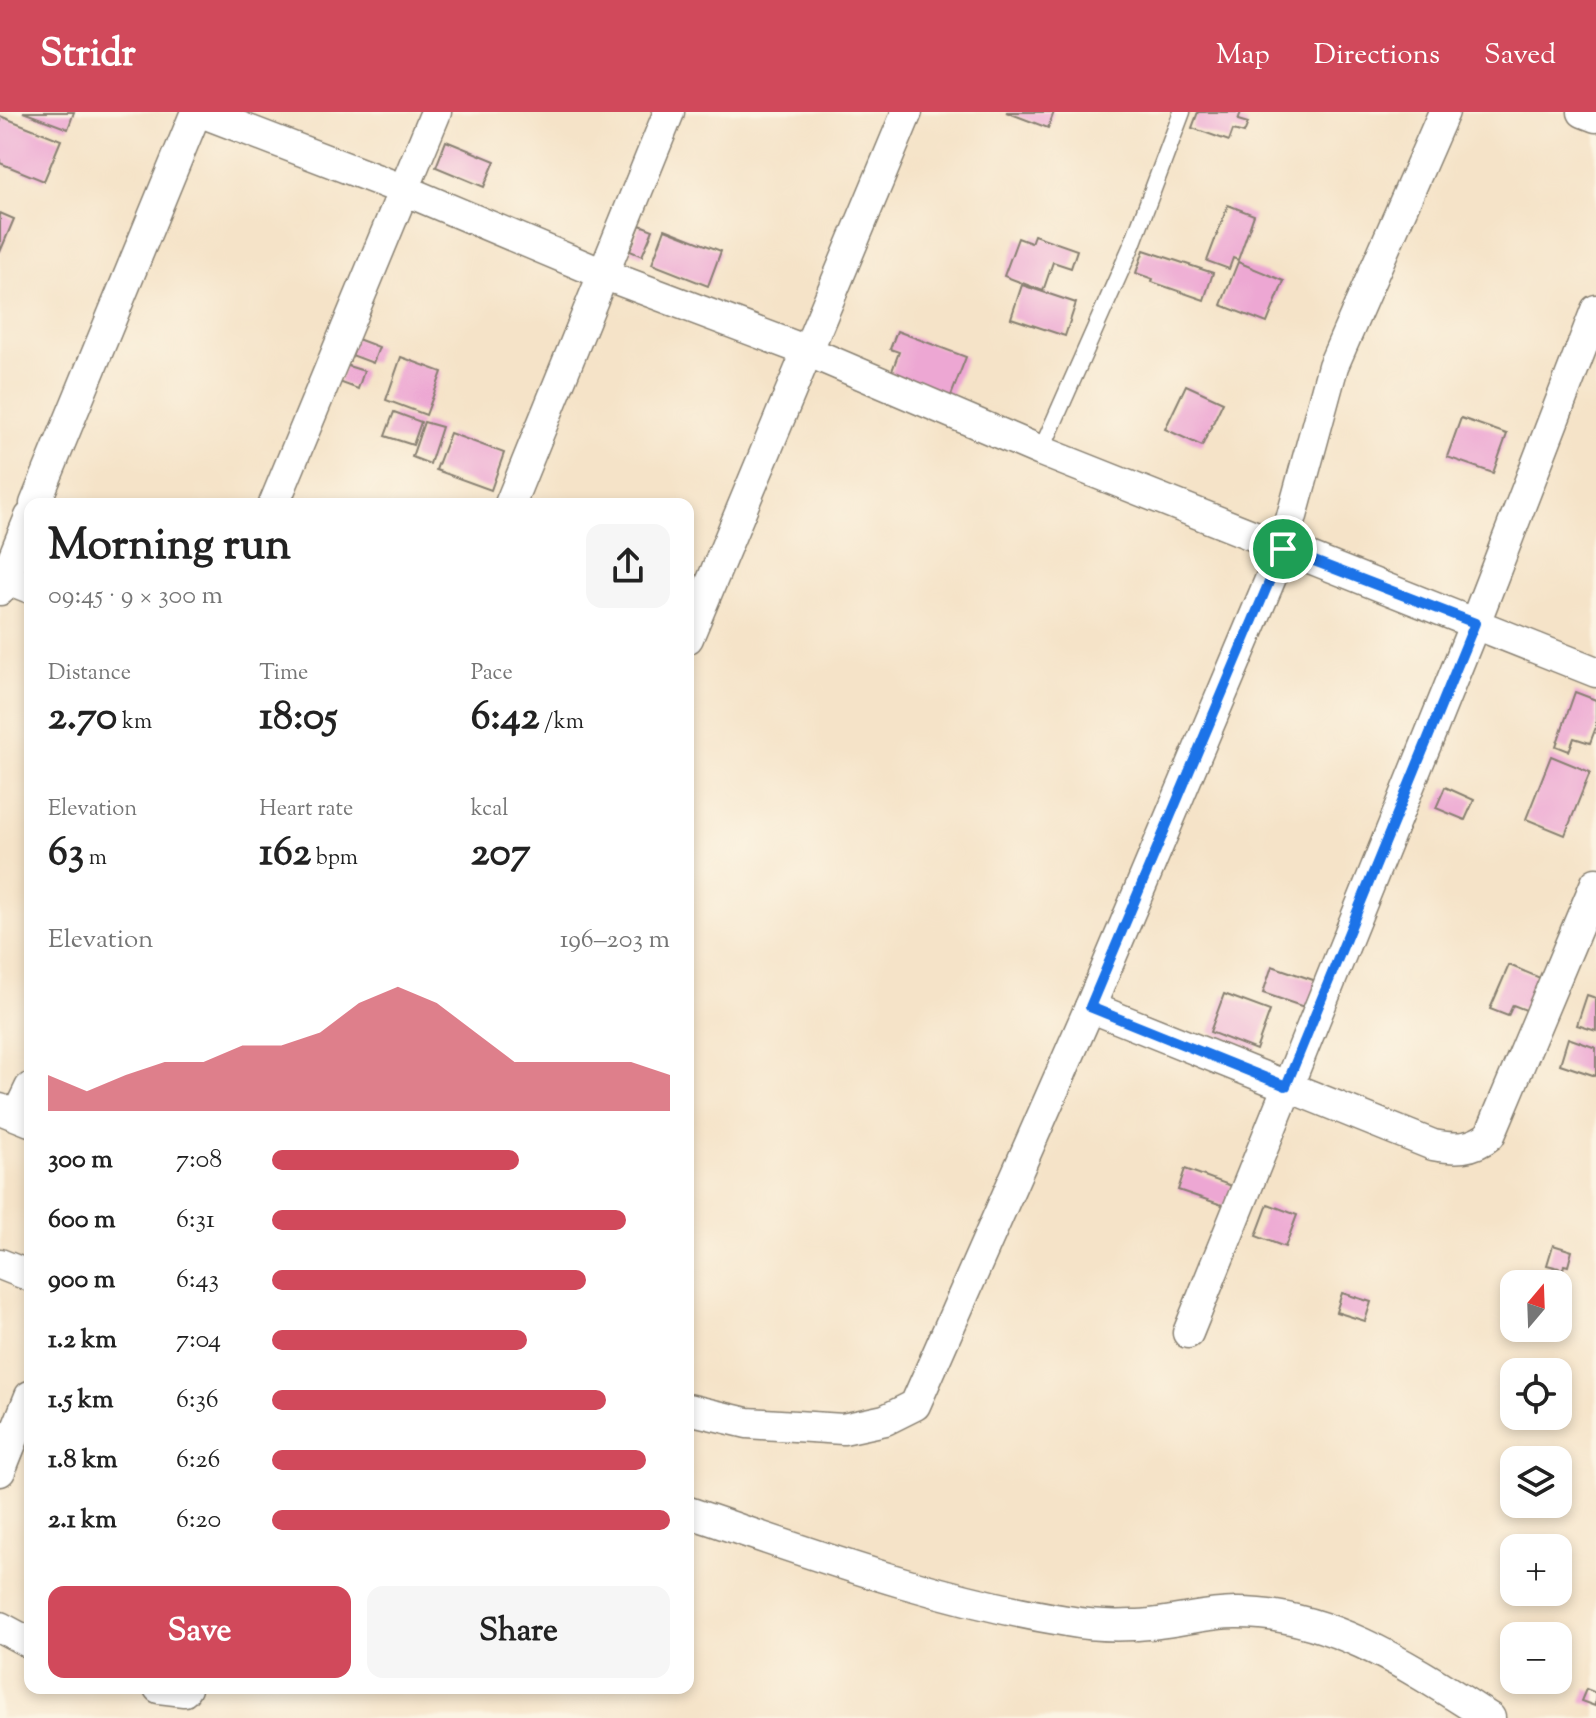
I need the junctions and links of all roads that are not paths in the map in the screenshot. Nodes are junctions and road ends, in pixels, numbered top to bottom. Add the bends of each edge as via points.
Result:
1 (198, 112) edge
2 (436, 112) edge
3 (669, 112) edge
4 (907, 112) edge
5 (1182, 112) edge
6 (1444, 112) edge
7 (1583, 112) edge
8 (1596, 117) edge
9 (404, 190) junction
10 (603, 274) junction
11 (1596, 310) edge
12 (807, 351) junction
13 (1041, 451) junction
14 (37, 498) edge
15 (276, 498) edge
16 (512, 498) edge
17 (24, 536) edge
18 (1283, 549) junction
19 (9, 583) edge
20 (1475, 623) junction
21 (694, 624) edge
22 (1596, 672) edge
23 (1596, 883) edge
24 (1090, 1007) junction
25 (1286, 1086) junction
26 (0, 1264) edge
27 (24, 1274) edge
28 (1188, 1333) dead end
29 (694, 1410) edge
30 (24, 1411) edge
31 (0, 1471) edge
32 (694, 1514) edge
33 (0, 1627) edge
34 (24, 1640) edge
35 (1490, 1718) edge

1 - 9 street
1 - 14 street
2 - 9 street
3 - 10 street
4 - 12 street
5 - 13 lane via 1132,245
6 - 18 street via 1333,366
7 - 8 street
9 - 10 street
9 - 15 street
10 - 12 street
10 - 16 street
11 - 20 street
12 - 13 street
12 - 21 street
13 - 18 street
17 - 19 street
18 - 20 street
18 - 24 street
20 - 22 street
20 - 25 street
23 - 25 street via 1490,1135 1480,1143 1454,1149 1433,1145
24 - 25 street
24 - 29 street via 915,1405 885,1420 843,1429 747,1423
25 - 28 street
26 - 27 street
30 - 31 street
32 - 35 street via 894,1581 1070,1622 1134,1626 1233,1613 1287,1617 1380,1652
33 - 34 street

